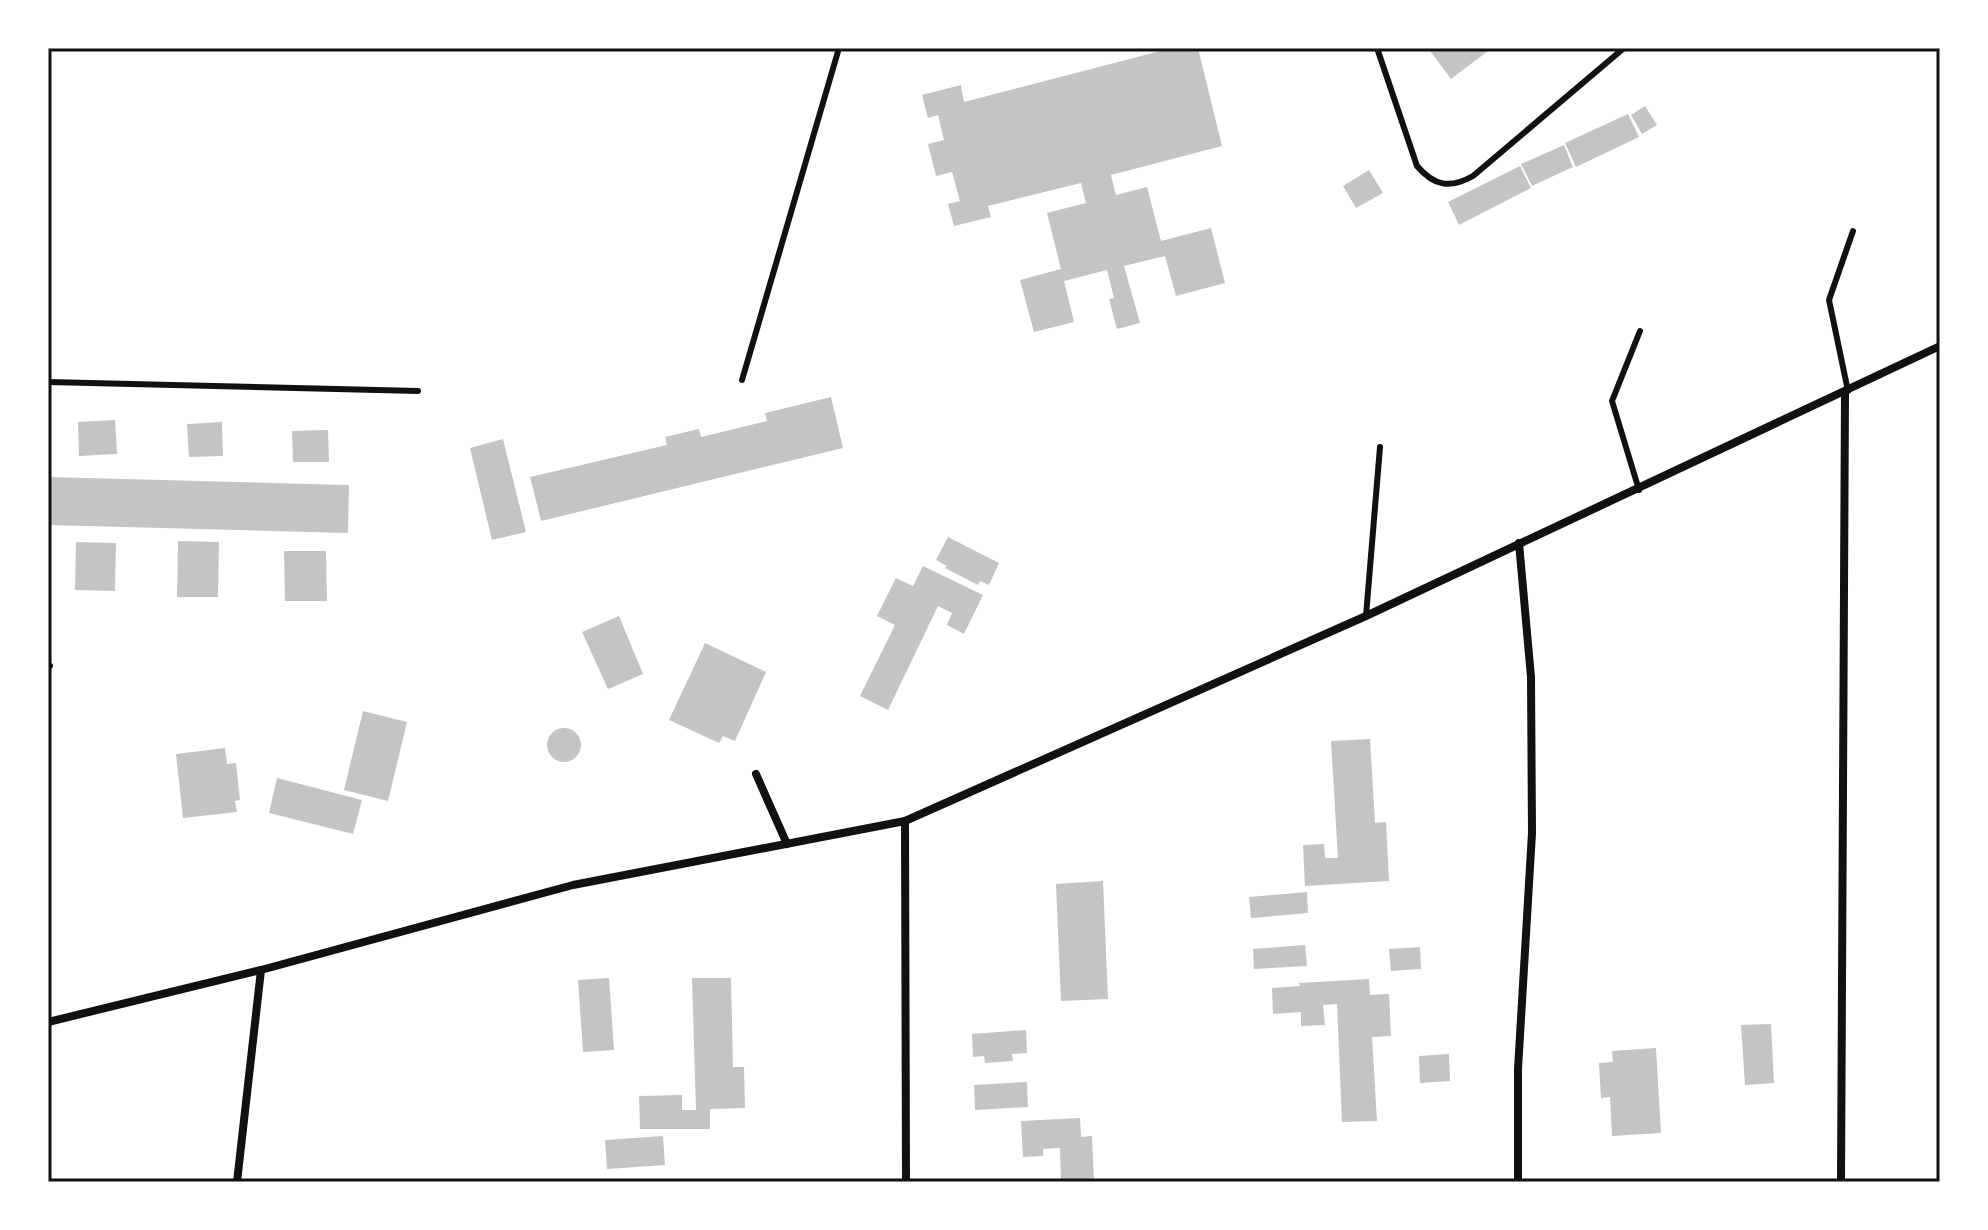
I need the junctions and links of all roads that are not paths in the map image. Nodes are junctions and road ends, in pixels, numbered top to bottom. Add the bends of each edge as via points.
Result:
1 (839, 48) edge
2 (1377, 48) edge
3 (1624, 48) edge
4 (1853, 231) dead end
5 (1640, 331) dead end
6 (1940, 346) edge
7 (742, 380) dead end
8 (48, 382) edge
9 (418, 391) dead end
10 (1846, 392) junction
11 (1380, 447) dead end
12 (1639, 490) junction
13 (1519, 543) junction
14 (1366, 616) junction
15 (756, 774) dead end
16 (905, 821) junction
17 (787, 844) junction
18 (261, 970) junction
19 (48, 1022) edge
20 (237, 1182) edge
21 (906, 1182) edge
22 (1518, 1182) edge
23 (1841, 1182) edge

1 - 7 lane
2 - 3 lane via 1417,166 1442,185 1458,185 1473,176
4 - 10 lane via 1829,300
5 - 12 lane via 1612,401
6 - 10 street
8 - 9 lane
10 - 12 street
10 - 23 street
11 - 14 lane
12 - 13 street
13 - 14 street
13 - 22 street via 1531,677 1532,833 1518,1069
14 - 16 street
15 - 17 street
16 - 17 street
16 - 21 street
17 - 18 street via 573,885
18 - 19 street
18 - 20 street

